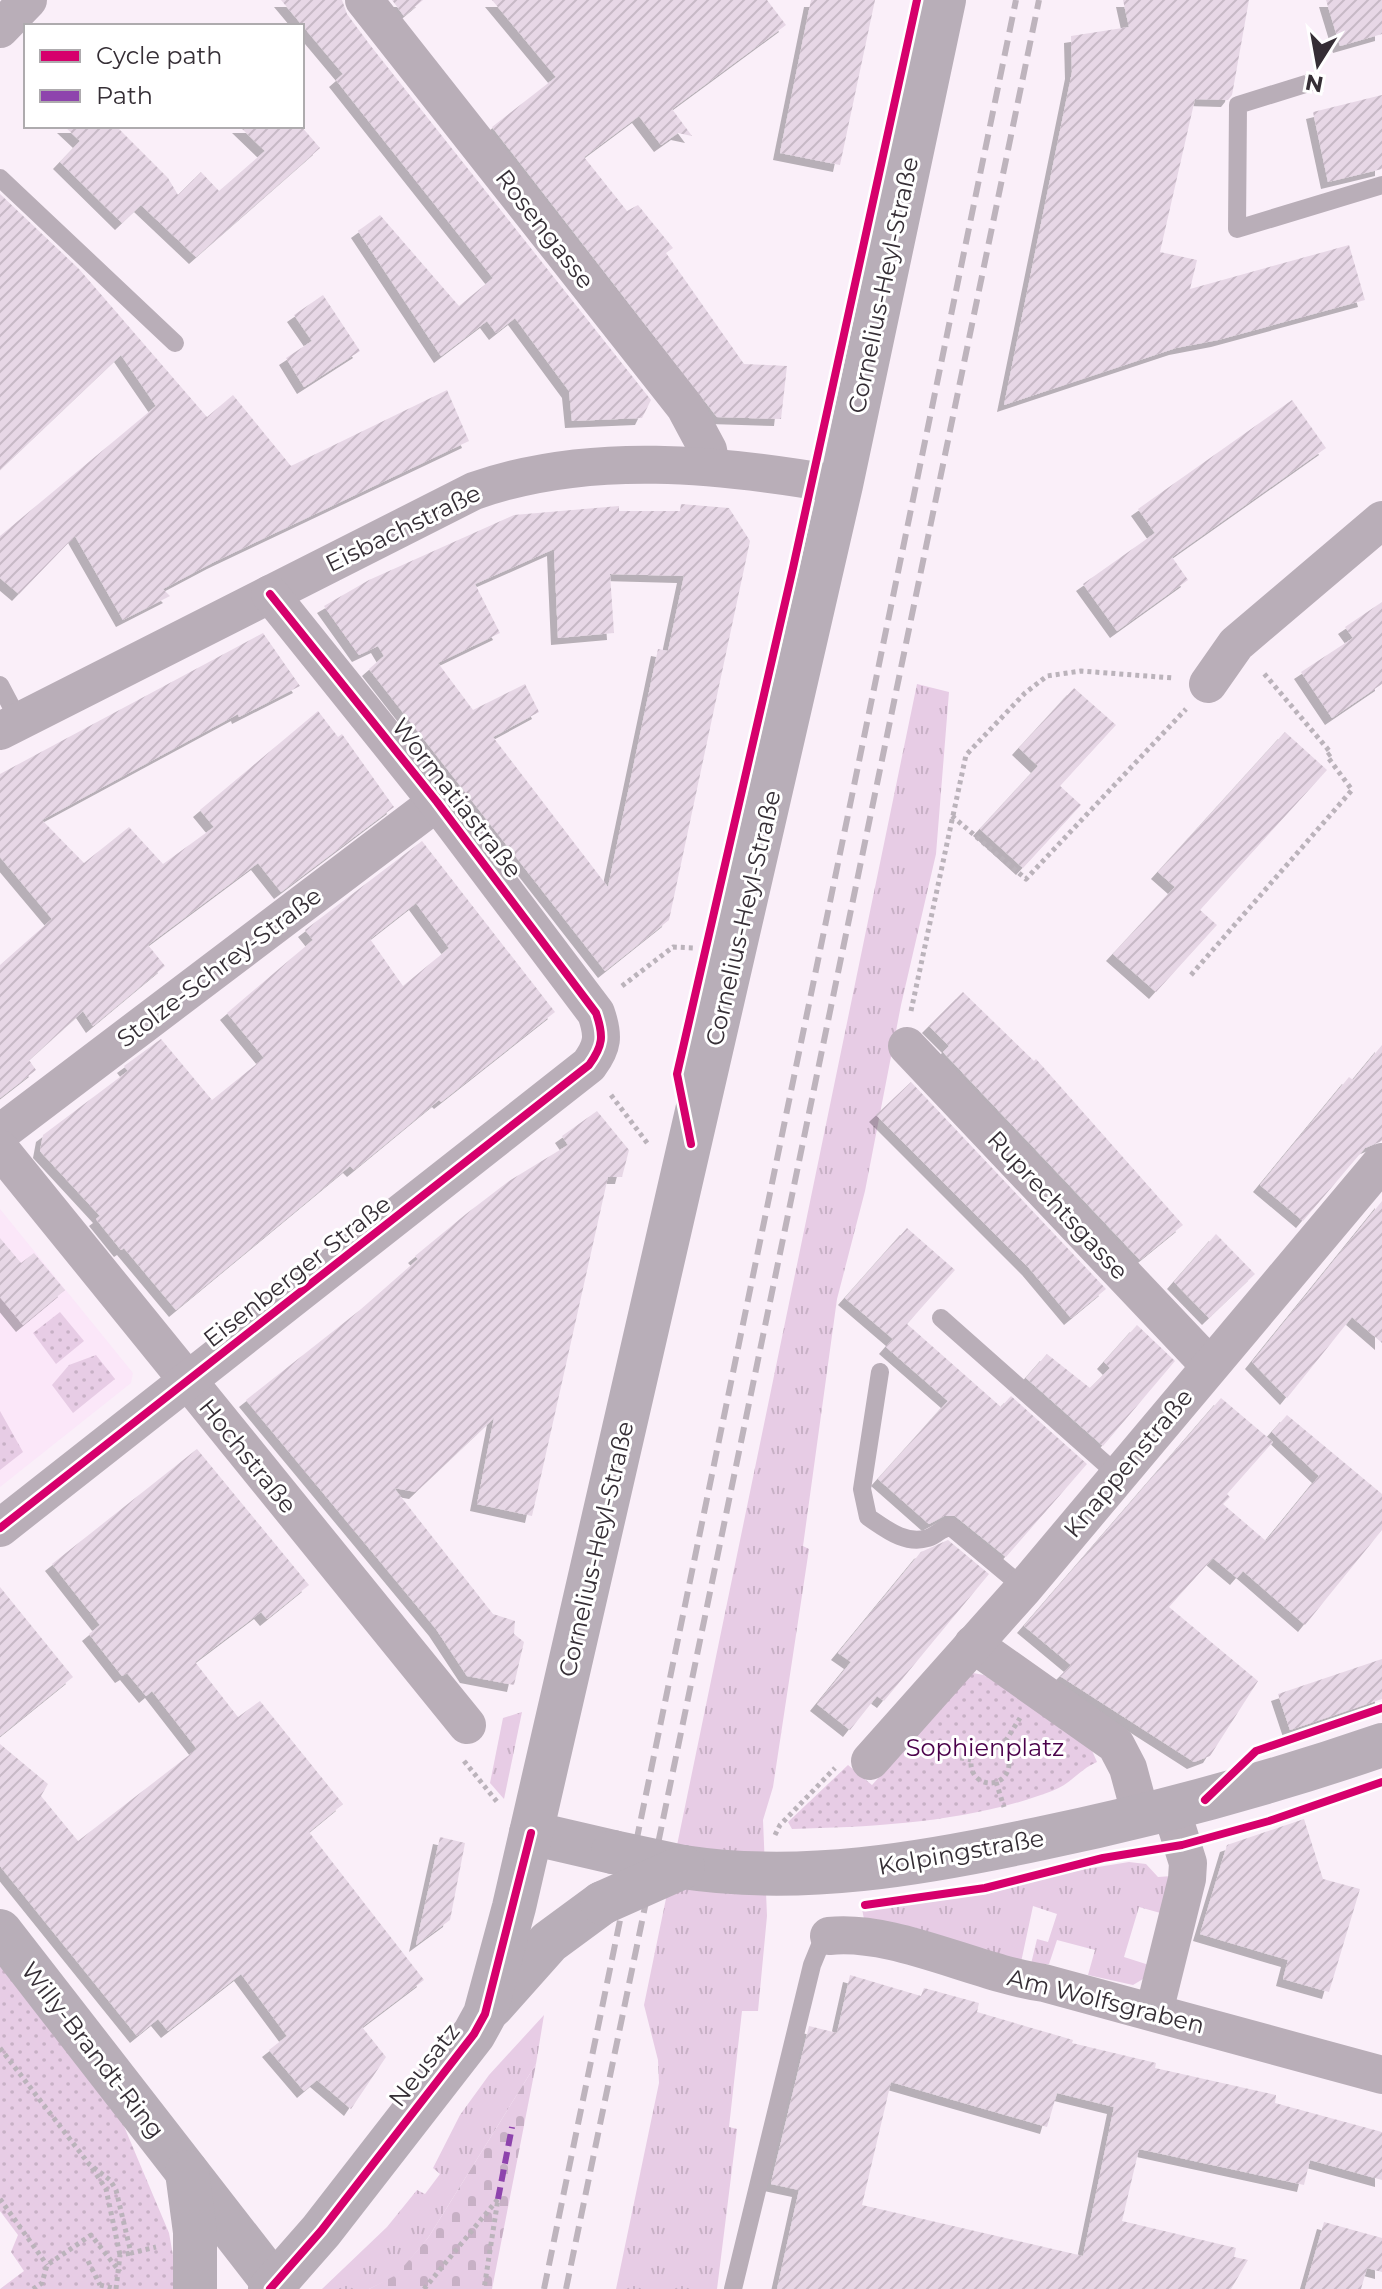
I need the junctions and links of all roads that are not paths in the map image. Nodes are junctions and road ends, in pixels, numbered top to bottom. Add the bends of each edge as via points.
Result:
1 (28, 0) edge
2 (364, 0) edge
3 (944, 0) edge
4 (0, 29) edge
5 (1312, 82) dead end
6 (0, 178) edge
7 (1382, 185) edge
8 (175, 343) dead end
9 (711, 466) junction
10 (841, 485) junction
11 (1382, 520) edge
12 (270, 594) junction
13 (1208, 684) dead end
14 (0, 685) edge
15 (10, 726) edge
16 (437, 802) junction
17 (595, 1035) joint
18 (907, 1046) road end
19 (0, 1133) edge
20 (0, 1149) edge
21 (1382, 1162) edge
22 (941, 1318) dead end
23 (1209, 1365) junction
24 (880, 1372) dead end
25 (188, 1382) junction
26 (1118, 1475) junction
27 (0, 1528) edge
28 (1024, 1588) junction
29 (973, 1644) junction
30 (467, 1725) road end
31 (1382, 1745) edge
32 (870, 1761) road end
33 (1156, 1813) junction
34 (531, 1833) junction
35 (683, 1867) junction
36 (0, 1931) edge
37 (829, 1936) joint
38 (1154, 2012) junction
39 (485, 2014) junction
40 (1382, 2075) edge
41 (187, 2169) junction
42 (272, 2287) edge
43 (195, 2289) edge
44 (733, 2289) edge

1 - 4 street
2 - 9 street, Rosengasse via 685,407
3 - 10 main road, Cornelius-Heyl-Straße
5 - 7 lane via 1238,105 1237,229
6 - 8 lane
9 - 10 street, Eisbachstraße
9 - 12 street, Eisbachstraße via 571,468 513,477 474,491
10 - 34 main road, Cornelius-Heyl-Straße
11 - 13 street via 1236,644
12 - 15 street, Eisbachstraße
12 - 16 street, Wormatiastraße
14 - 15 lane
16 - 17 street, Wormatiastraße
16 - 19 street, Stolze-Schrey-Straße
17 - 25 street, Eisenberger Straße
18 - 23 street, Ruprechtsgasse
20 - 25 street, Hochstraße
21 - 23 street, Knappenstraße
22 - 26 lane
23 - 26 street, Knappenstraße
24 - 28 lane via 862,1489 868,1517 897,1537 924,1540 951,1527
25 - 27 street, Eisenberger Straße
25 - 30 street, Hochstraße
26 - 28 street, Knappenstraße
28 - 29 street, Knappenstraße
29 - 32 street, Knappenstraße
29 - 33 street via 1116,1745
31 - 33 main road, Kolpingstraße via 1294,1776
33 - 35 main road, Kolpingstraße via 952,1857 854,1870 760,1873
33 - 38 street via 1188,1863
34 - 35 main road, Kolpingstraße, bridge
34 - 39 main road, Neusatz
35 - 39 main road, bridge via 602,1903 549,1942
36 - 41 main road, Willy-Brandt-Ring
37 - 38 street, Am Wolfsgraben via 875,1937 1008,1977
37 - 44 lane via 812,1965
38 - 40 street, Am Wolfsgraben
39 - 42 main road, Neusatz via 321,2231
41 - 42 main road, Willy-Brandt-Ring
41 - 43 main road

